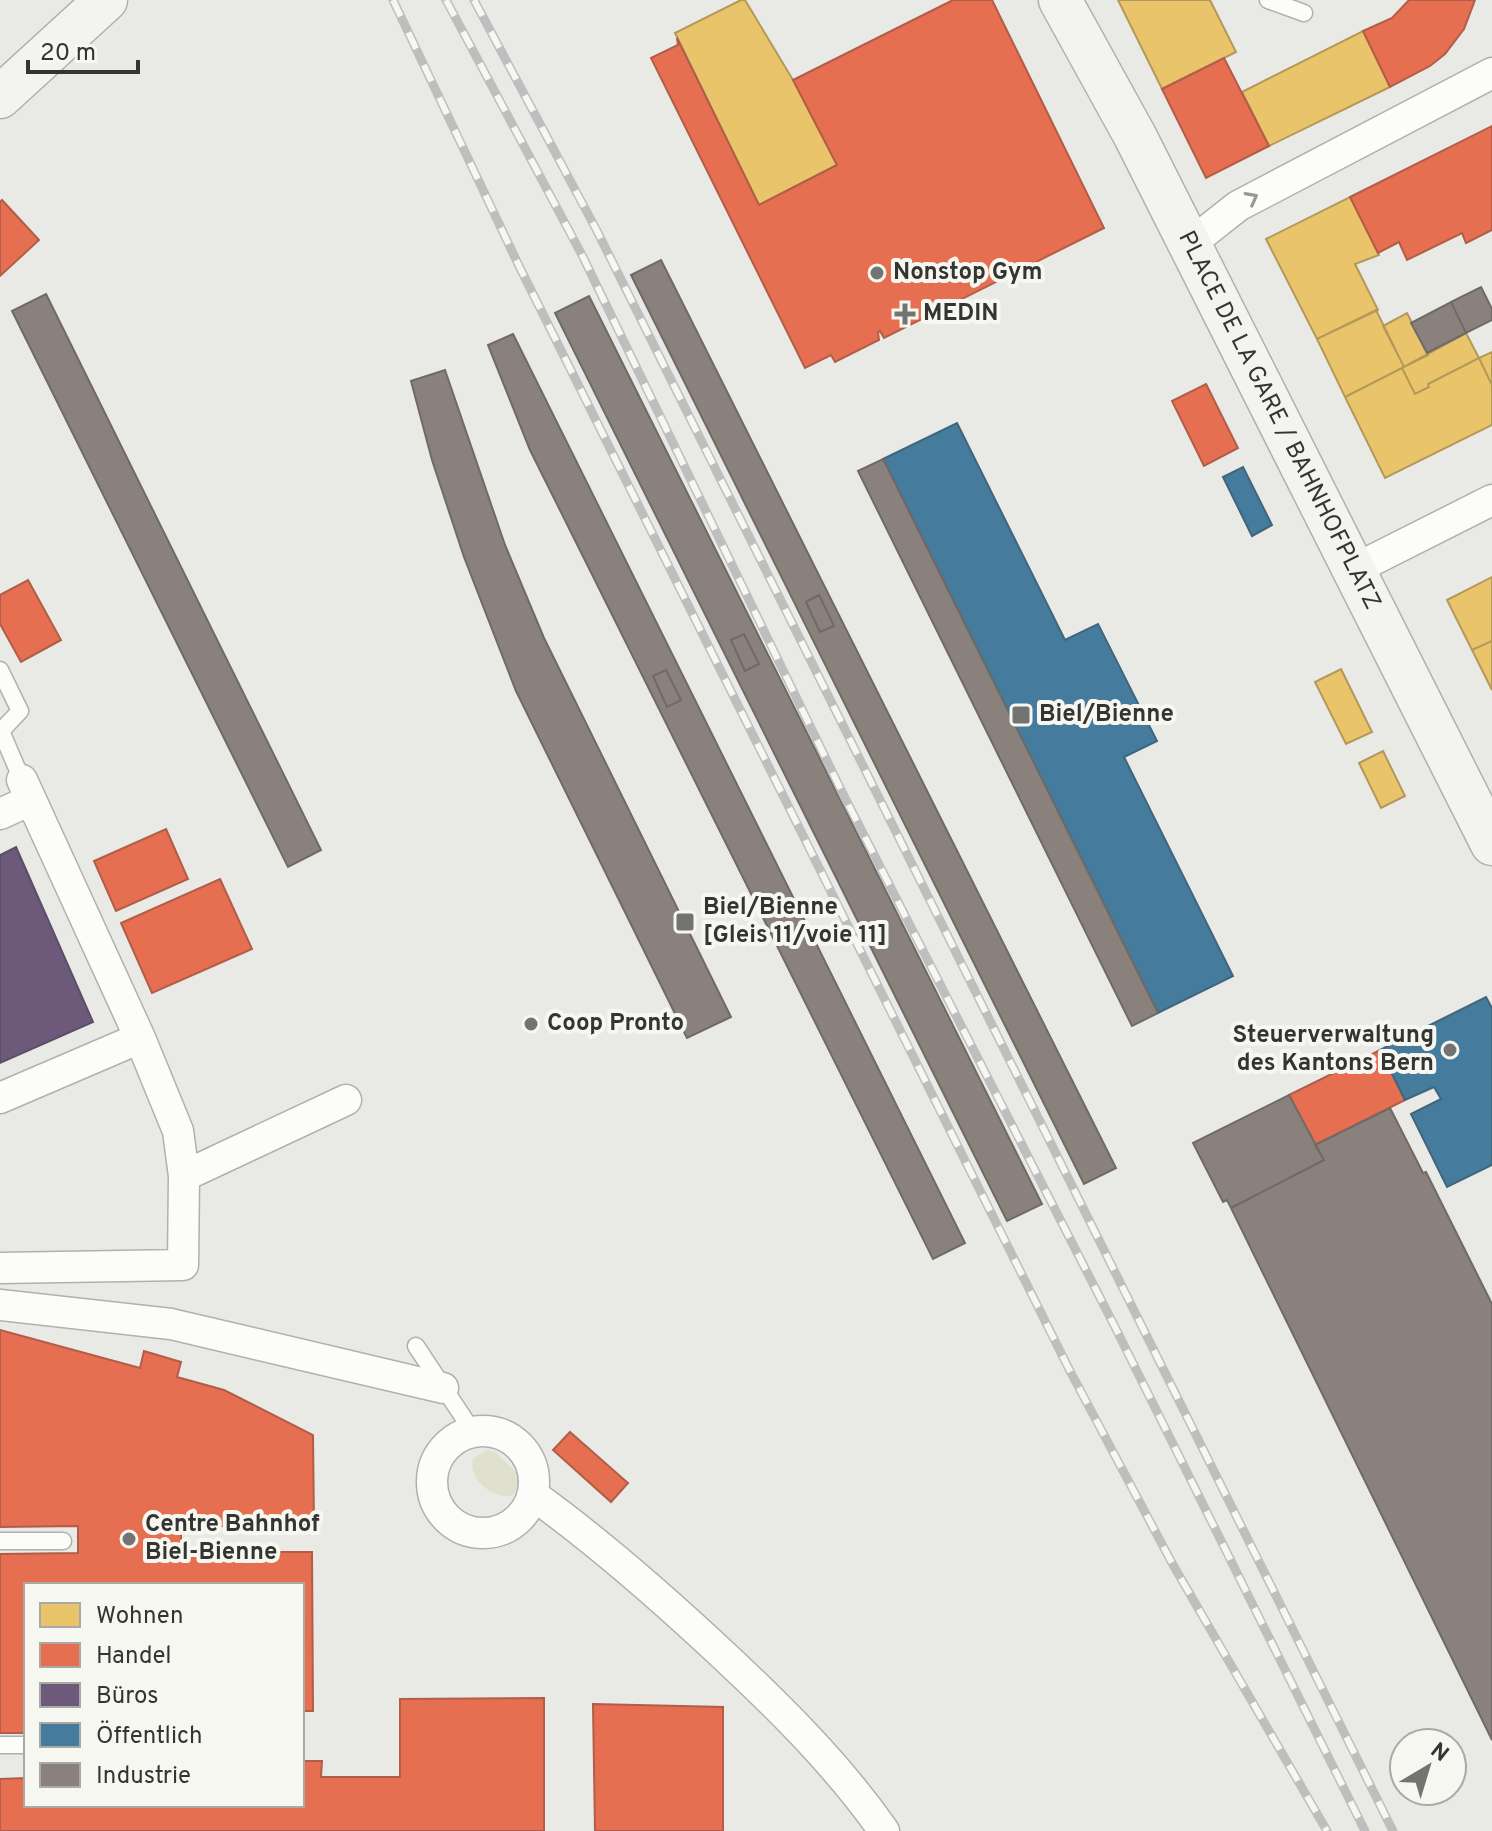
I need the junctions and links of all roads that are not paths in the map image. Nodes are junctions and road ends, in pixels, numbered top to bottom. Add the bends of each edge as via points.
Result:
1 (106, 0) edge
2 (1060, 0) edge
3 (1268, 0) edge
4 (1304, 13) dead end
5 (1492, 73) edge
6 (3, 89) edge
7 (1190, 244) junction
8 (1492, 500) edge
9 (1353, 570) junction
10 (0, 670) edge
11 (26, 790) junction
12 (0, 814) edge
13 (1492, 844) edge
14 (140, 1038) junction
15 (0, 1098) edge
16 (346, 1100) dead end
17 (184, 1176) junction
18 (0, 1268) edge
19 (0, 1305) edge
20 (416, 1346) dead end
21 (443, 1388) junction
22 (473, 1432) junction
23 (533, 1495) junction
24 (0, 1541) edge
25 (63, 1541) dead end
26 (0, 1745) edge
27 (24, 1745) edge
28 (884, 1831) edge

1 - 6 street
2 - 7 street, PLACE DE LA GARE / BAHNHOFPLATZ
3 - 4 lane
7 -> 5 street via 1238,206
7 - 9 street, PLACE DE LA GARE / BAHNHOFPLATZ
8 - 9 street
9 - 13 street, PLACE DE LA GARE / BAHNHOFPLATZ
10 - 11 lane via 20,711 1,731
11 - 12 street
11 - 14 street
14 - 15 street
14 - 17 street via 178,1131
16 - 17 street
17 - 18 street via 183,1265
19 - 21 street via 171,1324
20 - 21 lane
21 - 22 lane
22 - 23 street via 490,1431 520,1446 530,1461
22 - 23 street via 445,1447 432,1474 432,1490 446,1517 473,1533 503,1530 517,1521
23 - 28 street via 619,1560 775,1703
24 - 25 lane
26 - 27 lane

